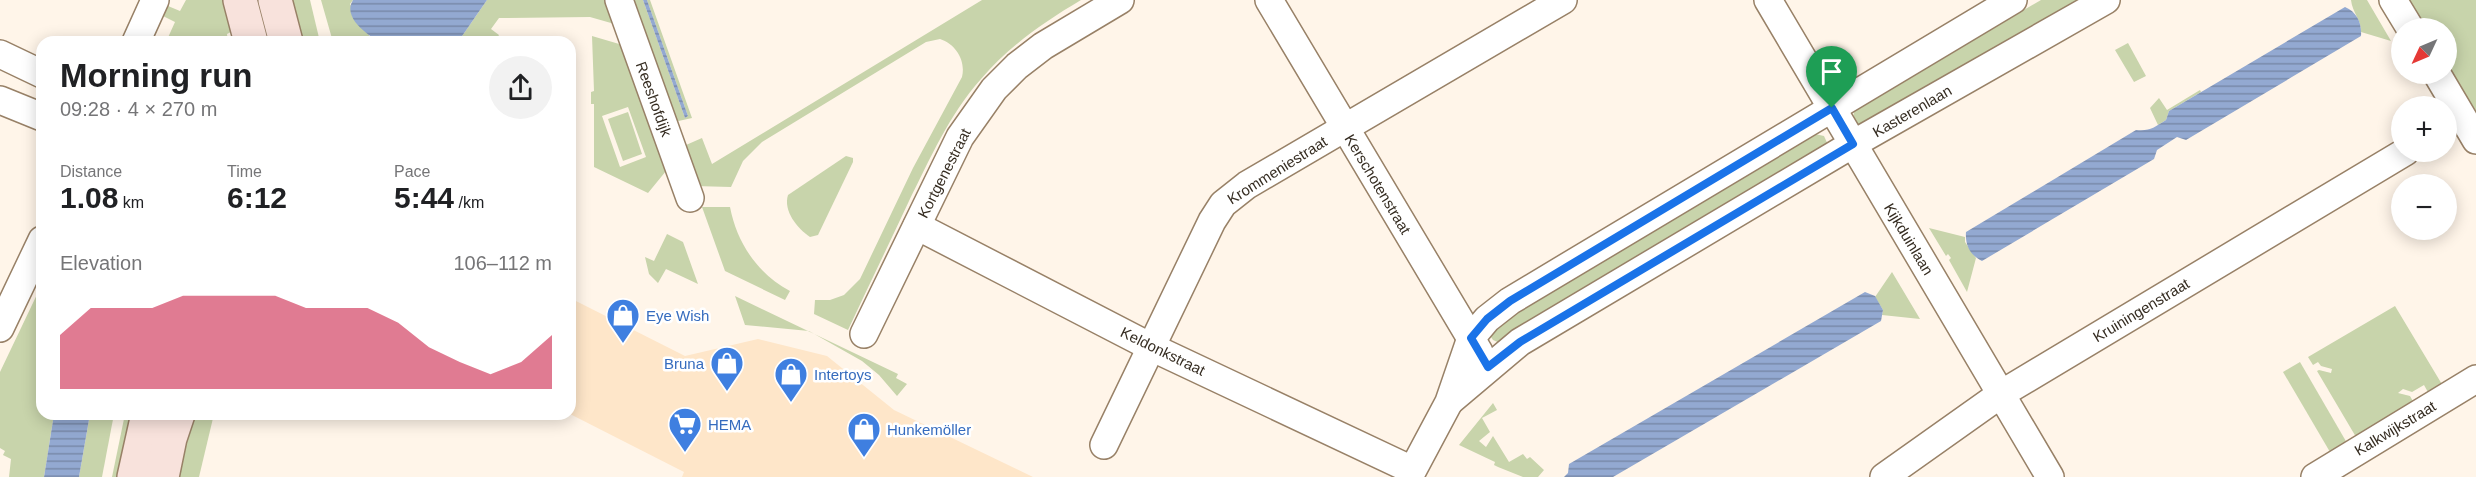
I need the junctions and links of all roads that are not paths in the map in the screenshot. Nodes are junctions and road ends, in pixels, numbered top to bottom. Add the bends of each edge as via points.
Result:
1 (155, 0) edge
2 (240, 0) edge
3 (275, 0) edge
4 (618, 0) edge
5 (1120, 0) edge
6 (1269, 0) edge
7 (1563, 0) edge
8 (1768, 0) edge
9 (2013, 0) edge
10 (2106, 0) edge
11 (2393, 0) edge
12 (2404, 18) edge
13 (139, 36) edge
14 (249, 36) edge
15 (284, 36) edge
16 (0, 54) edge
17 (36, 71) edge
18 (36, 75) edge
19 (7, 103) edge
20 (1832, 108) junction
21 (36, 115) edge
22 (2457, 124) edge
23 (1345, 128) junction
24 (2476, 140) edge
25 (1853, 144) junction
26 (2391, 160) edge
27 (690, 198) dead end
28 (916, 226) junction
29 (36, 253) edge
30 (0, 328) edge
31 (864, 334) dead end
32 (1471, 338) junction
33 (1151, 346) junction
34 (1488, 367) junction
35 (2476, 379) edge
36 (2001, 394) junction
37 (1449, 402) junction
38 (146, 420) edge
39 (176, 420) edge
40 (1104, 445) dead end
41 (1411, 473) edge
42 (134, 477) edge
43 (162, 477) edge
44 (1884, 477) edge
45 (2050, 477) edge
46 (2315, 477) edge

1 - 13 street
2 - 14 street
3 - 15 street
4 - 27 street, Reeshofdijk
5 - 28 street, Kortgenestraat via 1043,46 994,89 960,137
6 - 23 street, Kerschotenstraat
7 - 23 street, Krommeniestraat
8 - 20 street, Kijkduinlaan
9 - 20 street, Kasterenlaan
10 - 25 street, Kasterenlaan
11 - 12 street
16 - 17 street
18 - 19 street
19 - 21 street
20 - 25 street, Kijkduinlaan
20 - 32 street, Kasterenlaan via 1510,301
22 - 24 street
23 - 32 street, Kerschotenstraat
23 - 33 street, Krommeniestraat via 1247,185 1223,204
25 - 34 street, Kasterenlaan via 1520,342
25 - 36 street, Kijkduinlaan
26 - 36 street, Kruiningenstraat
28 - 31 street, Kortgenestraat
28 - 33 street, Keldonkstraat
29 - 30 street
32 - 34 street, Kerschotenstraat
32 - 37 street, Kasterenlaan
33 - 40 street, Krommeniestraat
33 - 41 street, Keldonkstraat
34 - 37 street, Kasterenlaan
35 - 46 street, Kalkwijkstraat
36 - 44 street, Kruiningenstraat
36 - 45 street, Kijkduinlaan
37 - 41 street, Kasterenlaan
38 - 42 street
39 - 43 street

